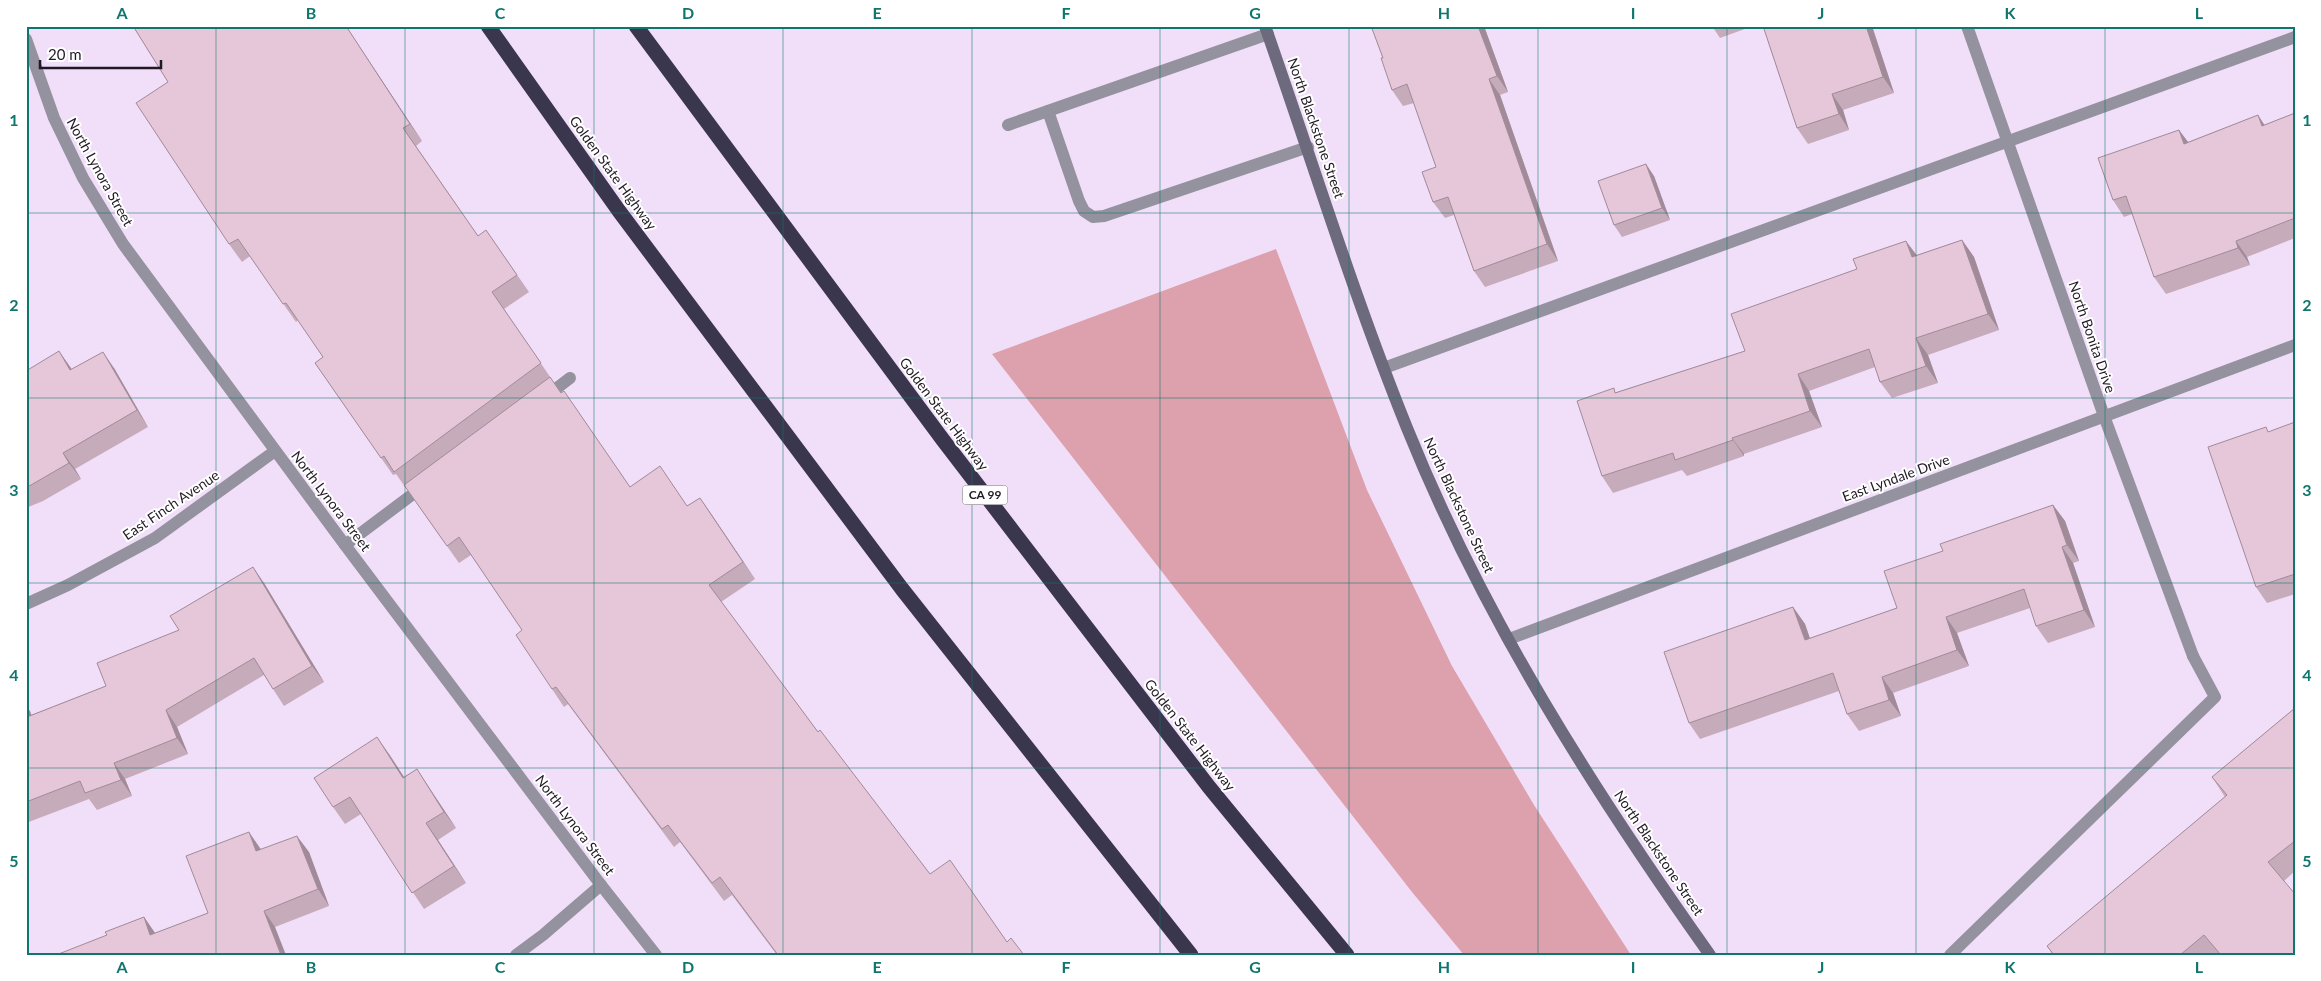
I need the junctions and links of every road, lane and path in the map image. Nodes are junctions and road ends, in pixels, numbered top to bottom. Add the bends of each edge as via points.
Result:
1 (488, 26) edge
2 (636, 26) edge
3 (1967, 26) edge
4 (1266, 30) edge
5 (2295, 37) edge
6 (27, 46) edge
7 (1048, 111) junction
8 (1008, 125) dead end
9 (2008, 142) junction
10 (1308, 147) junction
11 (2295, 345) edge
12 (1384, 368) junction
13 (570, 378) dead end
14 (532, 407) edge
15 (2104, 416) junction
16 (275, 451) junction
17 (438, 476) edge
18 (345, 545) junction
19 (26, 604) edge
20 (1509, 639) junction
21 (601, 885) junction
22 (516, 955) edge
23 (656, 955) edge
24 (1192, 955) edge
25 (1347, 955) edge
26 (1710, 955) edge
27 (1950, 955) edge

1 - 24 highway, Golden State Highway via 620,211 902,589
2 - 25 highway, Golden State Highway / CA 99 via 943,440 1209,787
3 - 9 street, North Bonita Drive
4 - 7 street
4 - 10 main road, North Blackstone Street
5 - 9 street
6 - 16 street, North Lynora Street via 54,118 83,178 123,244
7 - 8 street
7 - 10 street via 1079,201 1084,211 1093,217
9 - 12 street
9 - 15 street, North Bonita Drive
10 - 12 main road, North Blackstone Street
11 - 15 street, East Lyndale Drive
12 - 20 main road, North Blackstone Street via 1432,486
13 - 14 street
15 - 20 street, East Lyndale Drive
15 - 27 street, North Bonita Drive via 2193,656 2215,698
16 - 18 street, North Lynora Street
16 - 19 street, East Finch Avenue via 156,538
17 - 18 street
18 - 21 street, North Lynora Street
20 - 26 main road, North Blackstone Street via 1594,782
21 - 22 street
21 - 23 street, North Lynora Street

